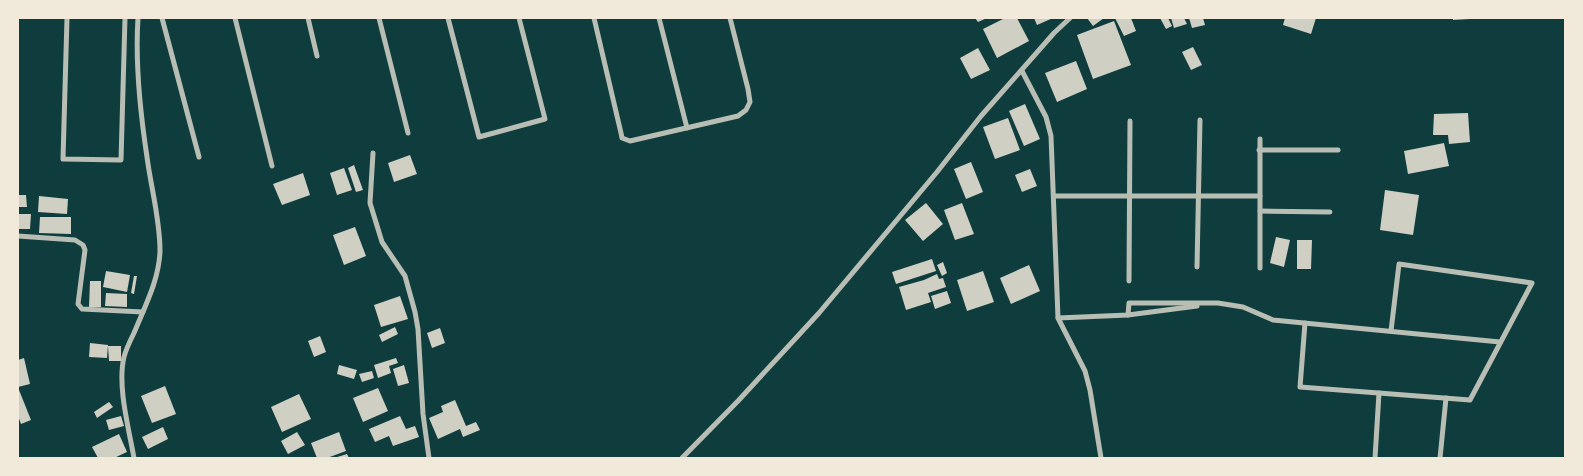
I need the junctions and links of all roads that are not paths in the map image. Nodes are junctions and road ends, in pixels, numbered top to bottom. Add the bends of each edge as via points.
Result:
1 (67, 18) edge
2 (125, 18) edge
3 (138, 18) edge
4 (162, 18) edge
5 (235, 18) edge
6 (308, 18) edge
7 (379, 18) edge
8 (448, 18) edge
9 (519, 18) edge
10 (594, 18) edge
11 (659, 18) edge
12 (730, 18) edge
13 (1070, 18) edge
14 (317, 56) dead end
15 (1022, 71) junction
16 (1130, 120) dead end
17 (1200, 120) dead end
18 (687, 128) junction
19 (408, 133) dead end
20 (1260, 139) dead end
21 (1259, 150) junction
22 (1338, 150) dead end
23 (373, 153) dead end
24 (199, 158) dead end
25 (272, 166) dead end
26 (1054, 196) junction
27 (1130, 196) junction
28 (1198, 196) junction
29 (1260, 196) junction
30 (1260, 211) junction
31 (1330, 212) dead end
32 (18, 236) edge
33 (1197, 267) dead end
34 (1260, 268) dead end
35 (1129, 281) dead end
36 (1218, 303) junction
37 (143, 312) junction
38 (1128, 315) junction
39 (1058, 318) junction
40 (1305, 323) junction
41 (1391, 332) junction
42 (1500, 342) junction
43 (1378, 393) junction
44 (1446, 398) junction
45 (134, 458) edge
46 (429, 458) edge
47 (682, 458) edge
48 (1101, 458) edge
49 (1375, 458) edge
50 (1440, 458) edge

1 - 2 street via 63,158 121,160
3 - 37 street via 138,90 160,250 159,268
4 - 24 street
5 - 25 street
6 - 14 street
7 - 19 street
8 - 9 street via 479,137 545,118
10 - 18 street via 622,138 630,141
11 - 18 street
12 - 18 street via 750,102 738,116
13 - 15 street
15 - 26 street via 1049,126
15 - 47 street via 819,312
16 - 27 street
17 - 28 street
20 - 21 street
21 - 22 street
21 - 29 street
23 - 46 street via 370,203 382,242 405,276 415,312
26 - 27 street
26 - 39 street
27 - 28 street
27 - 35 street
28 - 29 street
28 - 33 street
29 - 30 street
30 - 31 street
30 - 34 street
32 - 37 street via 75,240 83,244 78,304 82,309
36 - 38 street
36 - 38 street via 1129,303
36 - 40 street via 1243,307 1273,320
37 - 45 street via 124,355 122,370
38 - 39 street
39 - 48 street via 1085,371
40 - 41 street
40 - 43 street via 1300,387
41 - 42 street
41 - 42 street via 1400,264 1532,283
42 - 44 street via 1470,400
43 - 44 street
43 - 49 street
44 - 50 street

